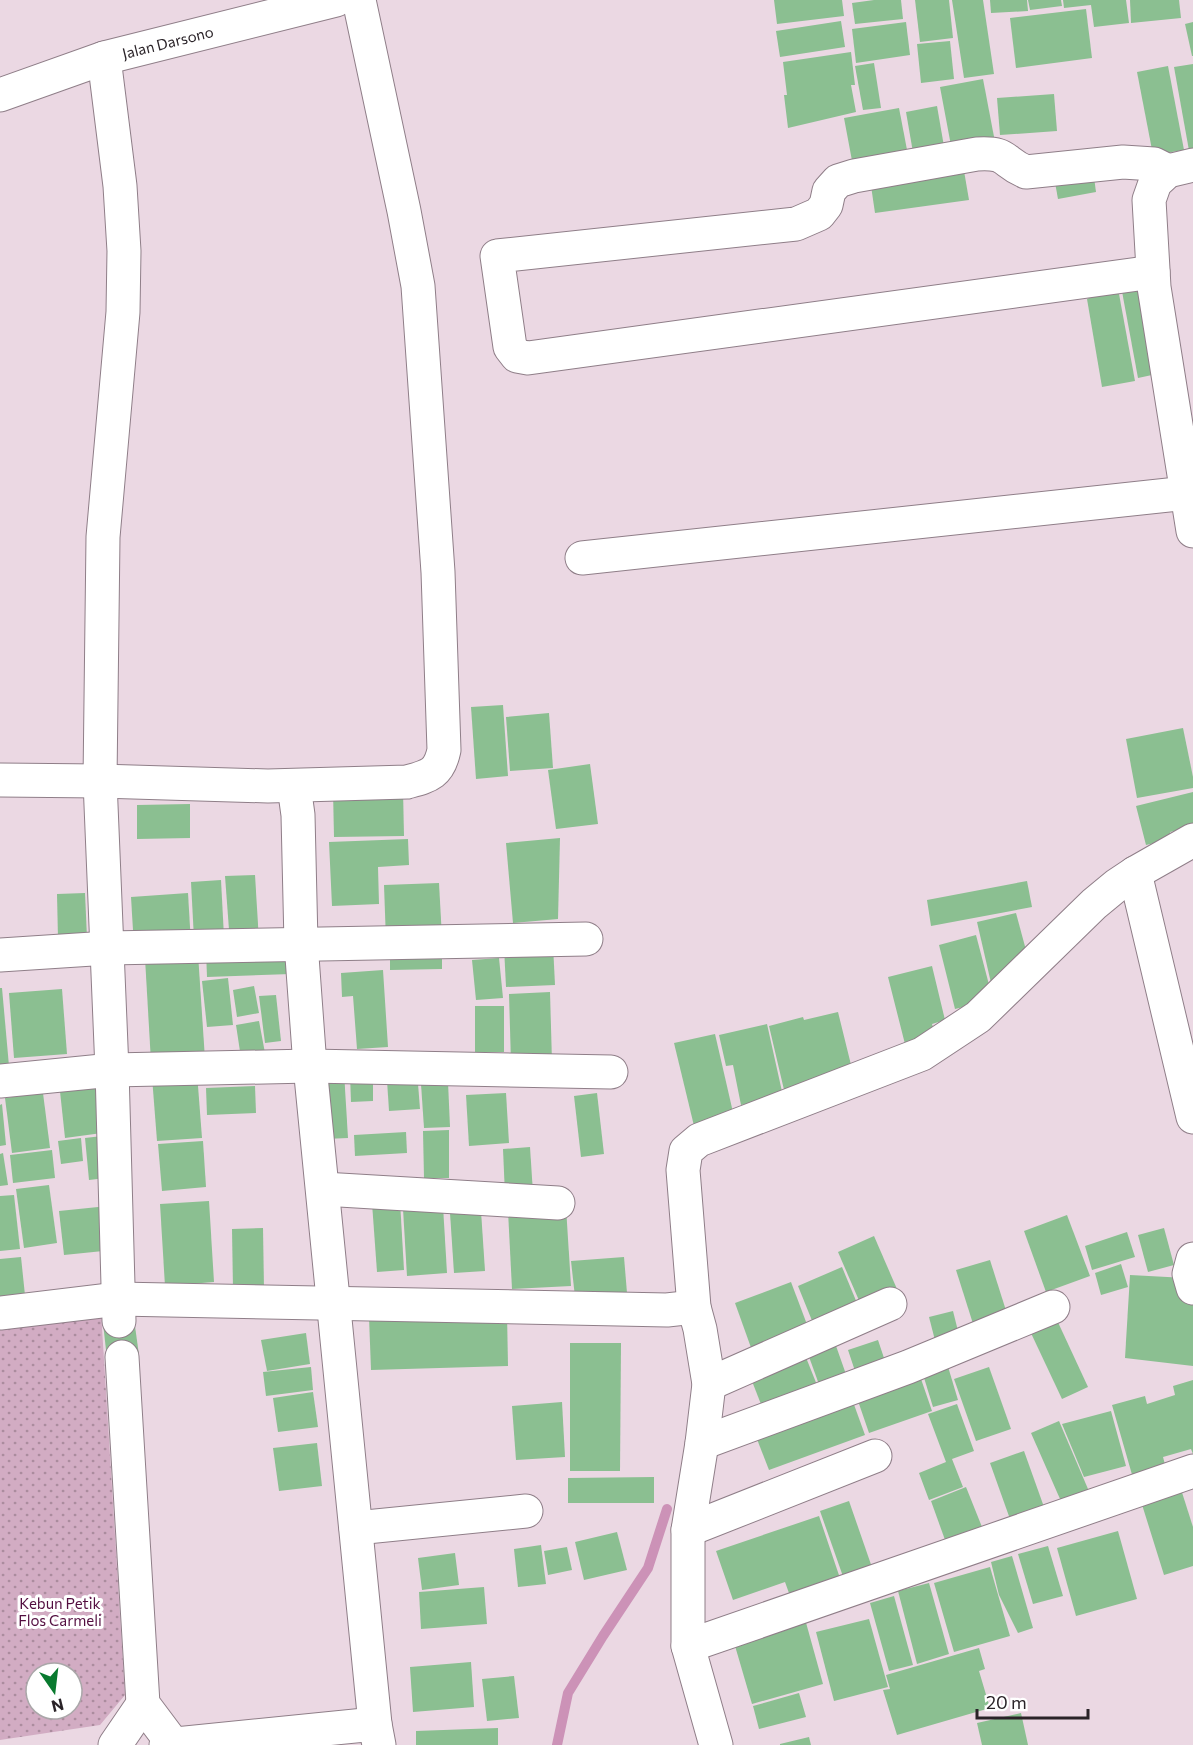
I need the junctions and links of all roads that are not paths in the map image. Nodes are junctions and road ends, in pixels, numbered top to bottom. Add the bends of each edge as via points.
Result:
1 (336, 0) edge
2 (359, 0) edge
3 (104, 58) junction
4 (0, 95) edge
5 (1180, 168) edge
6 (1153, 272) junction
7 (1187, 493) junction
8 (1193, 531) edge
9 (582, 558) dead end
10 (0, 780) edge
11 (100, 781) junction
12 (294, 786) junction
13 (1193, 840) edge
14 (1135, 873) junction
15 (586, 939) dead end
16 (301, 943) junction
17 (108, 948) junction
18 (0, 955) edge
19 (310, 1066) junction
20 (112, 1070) junction
21 (610, 1072) dead end
22 (0, 1081) edge
23 (1193, 1118) edge
24 (323, 1190) junction
25 (558, 1203) dead end
26 (1193, 1259) edge
27 (1193, 1288) edge
28 (333, 1303) junction
29 (890, 1304) dead end
30 (694, 1307) junction
31 (1053, 1307) dead end
32 (119, 1310) junction
33 (0, 1313) edge
34 (122, 1357) dead end
35 (709, 1384) junction
36 (702, 1443) junction
37 (875, 1456) dead end
38 (1193, 1471) edge
39 (526, 1511) dead end
40 (356, 1528) junction
41 (688, 1530) junction
42 (688, 1646) junction
43 (143, 1704) junction
44 (377, 1734) edge
45 (115, 1745) edge
46 (170, 1745) edge
47 (716, 1745) edge

1 - 3 street, Jalan Darsono
2 - 12 street via 418,286 438,572 444,750 442,763 435,772 407,782
3 - 4 street, Jalan Darsono
3 - 11 street via 124,251 123,312 103,537
5 - 6 street via 1155,183 1149,200
5 - 6 street via 1123,162 1026,172 1004,156 977,154 838,182 829,191 819,214 796,224 497,256 510,347 517,356 528,358
6 - 7 street
7 - 8 street
7 - 9 street
10 - 11 street
11 - 12 street
11 - 17 street
12 - 16 street
13 - 14 street
14 - 23 street
14 - 30 street via 1094,904 978,1017 942,1042 922,1054 699,1140 686,1151 683,1170
15 - 16 street
16 - 17 street
16 - 19 street
17 - 18 street
17 - 20 street
19 - 20 street
19 - 21 street
19 - 24 street
20 - 22 street
20 - 32 street
24 - 25 street
24 - 28 street
26 - 27 street via 1189,1274
28 - 30 street via 666,1310
28 - 32 street
28 - 40 street
29 - 35 street
30 - 35 street
31 - 36 street via 908,1367
32 - 33 street
34 - 43 street
35 - 36 street
36 - 41 street
37 - 41 street
38 - 42 street
39 - 40 street
40 - 44 street
41 - 42 street
42 - 47 street
43 - 45 street
43 - 46 street
44 - 46 street

